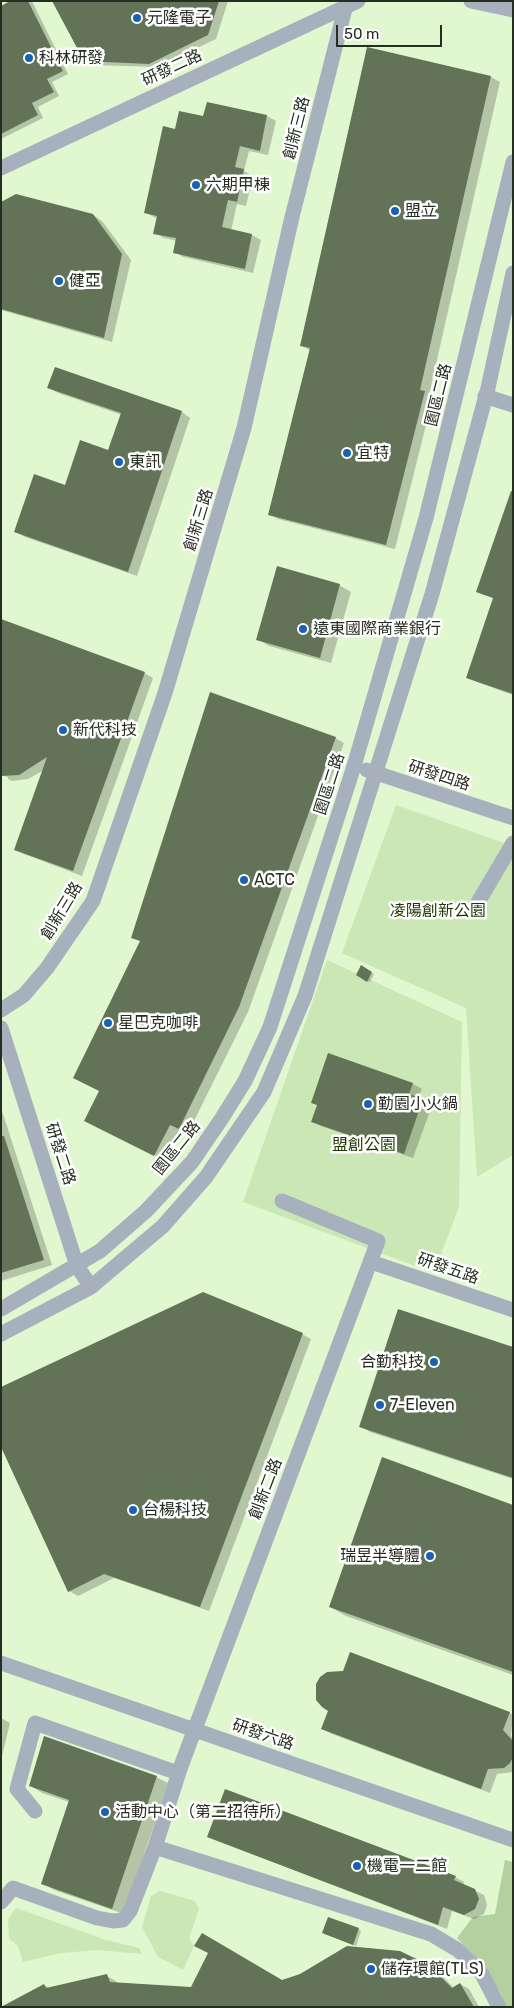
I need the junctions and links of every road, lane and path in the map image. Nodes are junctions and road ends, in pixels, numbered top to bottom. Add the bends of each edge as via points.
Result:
1 (471, 1) edge
2 (351, 3) edge
3 (513, 10) edge
4 (513, 162) edge
5 (1, 168) edge
6 (513, 273) edge
7 (485, 396) junction
8 (513, 405) edge
9 (354, 766) junction
10 (375, 773) junction
11 (513, 818) edge
12 (513, 843) edge
13 (477, 904) dead end
14 (1, 1010) edge
15 (1, 1028) edge
16 (282, 1201) dead end
17 (372, 1262) junction
18 (77, 1266) junction
19 (91, 1287) junction
20 (1, 1309) edge
21 (513, 1310) edge
22 (1, 1334) edge
23 (1, 1663) edge
24 (194, 1730) junction
25 (178, 1773) junction
26 (35, 1811) dead end
27 (513, 1840) edge
28 (155, 1847) junction
29 (7, 1885) edge
30 (1, 1902) edge
31 (500, 2007) edge

1 - 3 street
2 - 5 street, 研發二路
2 - 14 street, 創新三路 via 292,218 244,428 166,693 92,901 47,968 24,995
4 - 9 street, 園區二路 via 426,518
6 - 7 street
7 - 8 street
7 - 10 street via 432,594
9 - 10 street, 研發四路
9 - 18 street, 園區二路 via 270,1027 244,1081 192,1162 108,1246
10 - 11 street, 研發四路
10 - 19 street via 306,996 264,1092 206,1177 175,1212
12 - 13 street
15 - 18 street, 研發二路
16 - 17 street, 創新二路 via 378,1241
17 - 21 street, 研發五路
17 - 24 street, 創新二路
18 - 19 street, 研發二路
18 - 20 street, 園區二路
19 - 22 street
23 - 24 street, 研發六路
24 - 25 street, 創新二路
24 - 27 street, 研發六路
25 - 26 street via 35,1723 17,1789
25 - 28 street, 創新二路
28 - 29 street, 創新二路 via 130,1911 123,1920 97,1918
28 - 31 street via 431,1934 458,1950 482,1974
29 - 30 street

